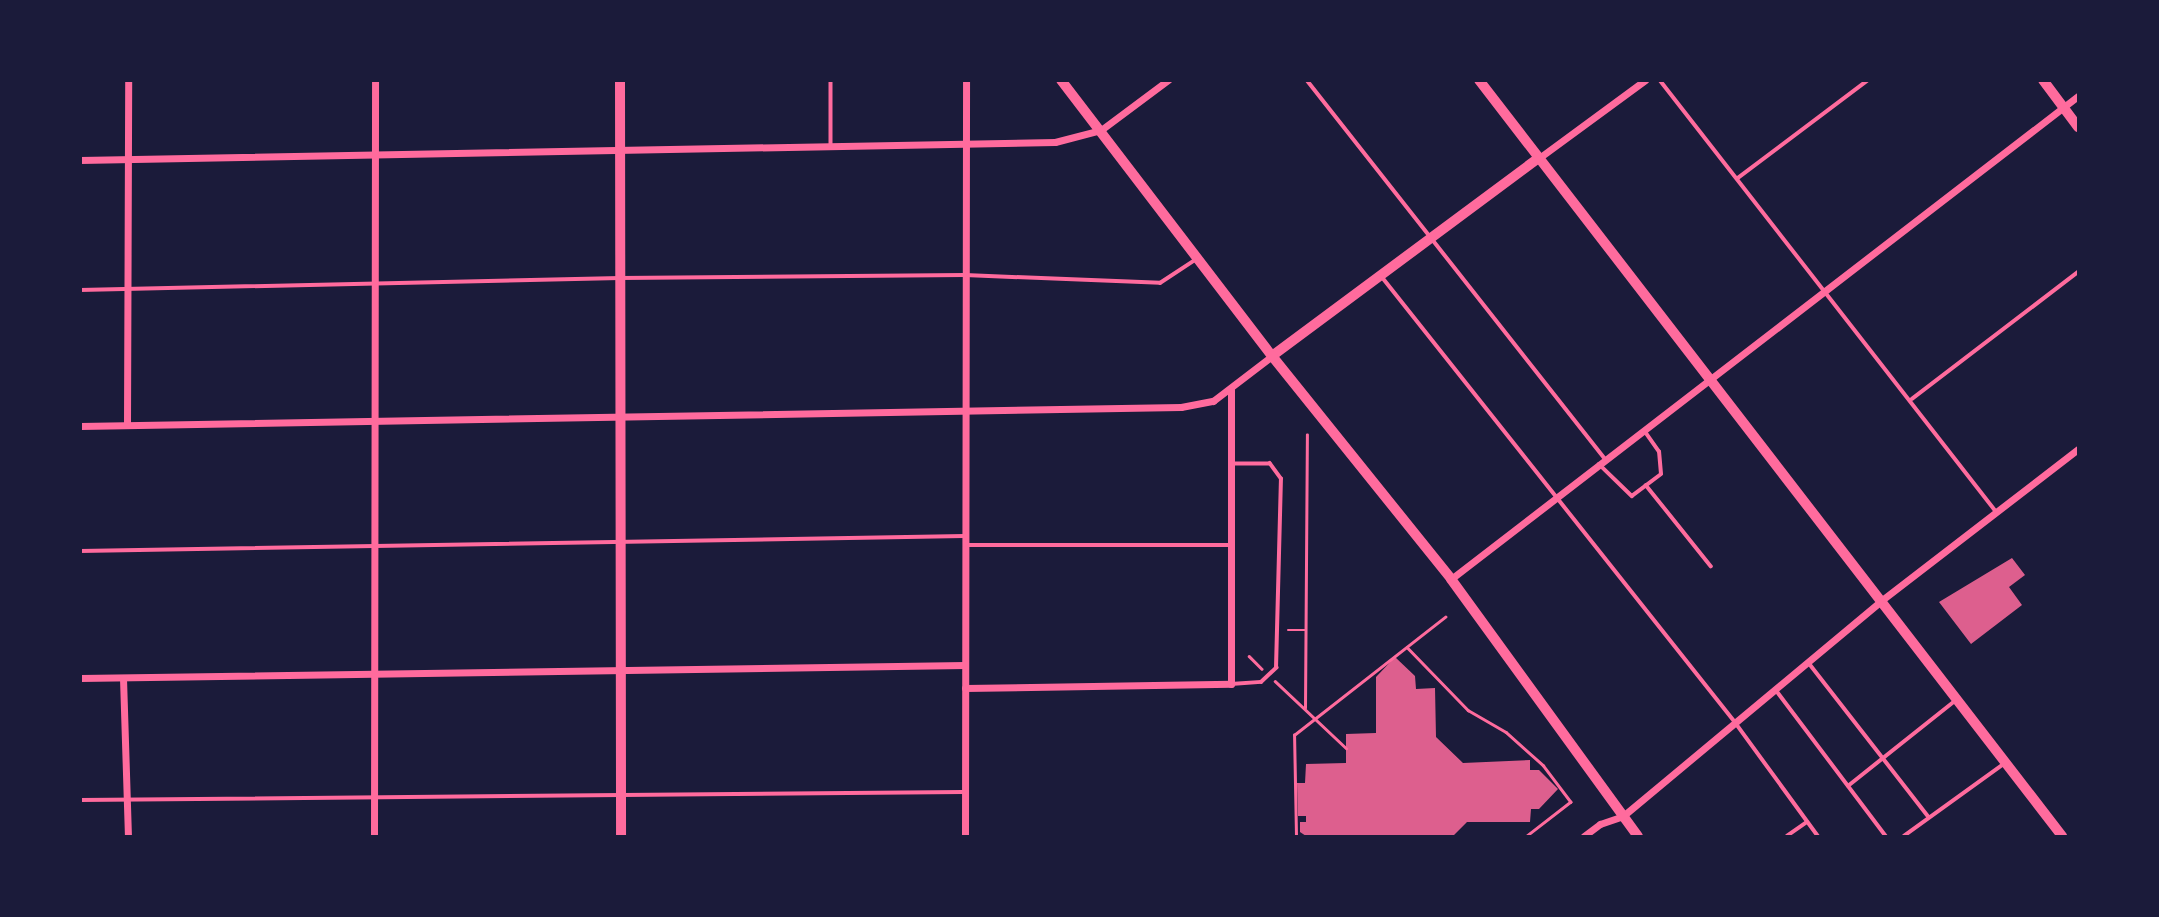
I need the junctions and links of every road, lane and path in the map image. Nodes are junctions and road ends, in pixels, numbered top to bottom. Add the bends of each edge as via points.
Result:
1 (128, 80) edge
2 (375, 80) edge
3 (620, 80) edge
4 (831, 80) edge
5 (966, 80) edge
6 (1061, 80) edge
7 (1168, 80) edge
8 (1307, 80) edge
9 (1479, 80) edge
10 (1645, 80) edge
11 (1660, 80) edge
12 (1868, 80) edge
13 (2043, 80) edge
14 (2078, 96) edge
15 (2063, 108) junction
16 (2078, 127) edge
17 (1101, 130) junction
18 (964, 144) junction
19 (831, 146) junction
20 (620, 150) junction
21 (375, 155) junction
22 (1539, 158) junction
23 (128, 159) junction
24 (80, 160) edge
25 (1737, 179) junction
26 (1431, 237) junction
27 (1198, 258) junction
28 (2078, 272) edge
29 (1380, 273) junction
30 (965, 275) junction
31 (620, 278) junction
32 (375, 283) junction
33 (80, 290) edge
34 (1826, 290) junction
35 (128, 291) junction
36 (1272, 356) junction
37 (1710, 380) junction
38 (1231, 390) junction
39 (1912, 399) junction
40 (967, 410) junction
41 (621, 414) junction
42 (375, 419) junction
43 (127, 425) junction
44 (80, 426) edge
45 (1643, 430) junction
46 (1307, 435) dead end
47 (2078, 449) edge
48 (1602, 461) junction
49 (1231, 464) junction
50 (1646, 485) junction
51 (1558, 496) junction
52 (1996, 512) junction
53 (966, 536) junction
54 (374, 543) junction
55 (620, 544) junction
56 (966, 545) junction
57 (1231, 545) junction
58 (80, 551) edge
59 (1711, 566) dead end
60 (1451, 579) junction
61 (1882, 600) junction
62 (1445, 617) dead end
63 (1288, 630) dead end
64 (1306, 630) junction
65 (1407, 646) junction
66 (1249, 656) dead end
67 (1808, 661) junction
68 (965, 665) junction
69 (620, 670) junction
70 (375, 674) junction
71 (1269, 675) junction
72 (80, 678) edge
73 (123, 678) junction
74 (1231, 684) junction
75 (965, 688) junction
76 (1775, 689) junction
77 (1958, 699) junction
78 (1305, 708) junction
79 (1314, 718) junction
80 (1735, 722) junction
81 (1346, 748) dead end
82 (1883, 758) junction
83 (2006, 762) junction
84 (1848, 786) junction
85 (965, 792) junction
86 (374, 796) junction
87 (621, 796) junction
88 (127, 798) junction
89 (80, 800) edge
90 (1622, 816) junction
91 (1929, 817) junction
92 (1807, 822) junction
93 (128, 836) edge
94 (374, 836) edge
95 (621, 836) edge
96 (965, 836) edge
97 (1296, 836) edge
98 (1527, 836) edge
99 (1584, 836) edge
100 (1638, 836) edge
101 (1787, 836) edge
102 (1818, 836) edge
103 (1886, 836) edge
104 (1904, 836) edge
105 (2062, 836) edge

1 - 23 street
2 - 21 street
3 - 20 main road
4 - 19 lane
5 - 18 street
6 - 17 main road
7 - 17 street
8 - 26 lane
9 - 22 main road
10 - 22 street
11 - 25 lane
12 - 25 lane
13 - 15 street
14 - 15 street
15 - 16 street
15 - 34 street
17 - 18 street via 1055,142
17 - 27 main road
18 - 19 street
18 - 30 street
19 - 20 street
20 - 21 street
20 - 31 main road
21 - 23 street
21 - 32 street
22 - 26 street
22 - 37 main road
23 - 24 street
23 - 35 street
25 - 34 lane
26 - 29 street
26 - 48 lane
27 - 30 lane via 1160,283
27 - 36 main road
28 - 39 lane
29 - 36 street
29 - 51 lane
30 - 31 lane
30 - 40 street
31 - 32 lane
31 - 41 main road
32 - 35 lane
32 - 42 street
33 - 35 lane
34 - 37 street
34 - 39 lane
35 - 43 street
36 - 38 street
36 - 60 main road
37 - 45 street
37 - 61 main road
38 - 40 street via 1213,401 1181,407
38 - 49 street
39 - 52 lane
40 - 41 street
40 - 53 street
41 - 42 street
41 - 55 main road
42 - 43 street
42 - 54 street
43 - 44 street
45 - 48 street
45 - 50 lane via 1658,452 1661,474
46 - 64 path
47 - 52 street
48 - 50 lane via 1632,496
48 - 51 street
49 - 57 street
49 - 71 lane via 1270,464 1281,479 1279,652
50 - 59 lane
51 - 60 street
51 - 80 lane
52 - 61 street
53 - 55 lane
53 - 56 street
54 - 55 lane
54 - 58 lane
54 - 70 street
55 - 69 main road
56 - 57 lane
56 - 68 street
57 - 74 street
60 - 90 main road
61 - 67 street
61 - 77 main road
62 - 65 path
63 - 64 path
64 - 78 path
65 - 79 path
65 - 98 path via 1468,710 1506,732 1543,765 1571,802
66 - 71 path
67 - 76 street
67 - 82 lane
68 - 69 street
68 - 75 street
69 - 70 street
69 - 87 main road
70 - 73 street
70 - 86 street
71 - 74 lane via 1254,684
71 - 78 path
72 - 73 street
73 - 88 street
74 - 75 street
75 - 85 street
76 - 80 street
76 - 84 lane
77 - 82 lane
77 - 83 main road
78 - 79 path
79 - 81 path
79 - 97 path via 1294,735
80 - 90 street
80 - 92 lane
82 - 84 lane
82 - 91 lane
83 - 91 lane
83 - 105 main road
84 - 103 lane
85 - 87 lane
85 - 96 street
86 - 87 lane
86 - 88 lane
86 - 94 street
87 - 95 main road
88 - 89 lane
88 - 93 street
90 - 99 street
90 - 100 main road
91 - 104 lane
92 - 101 lane
92 - 102 lane

